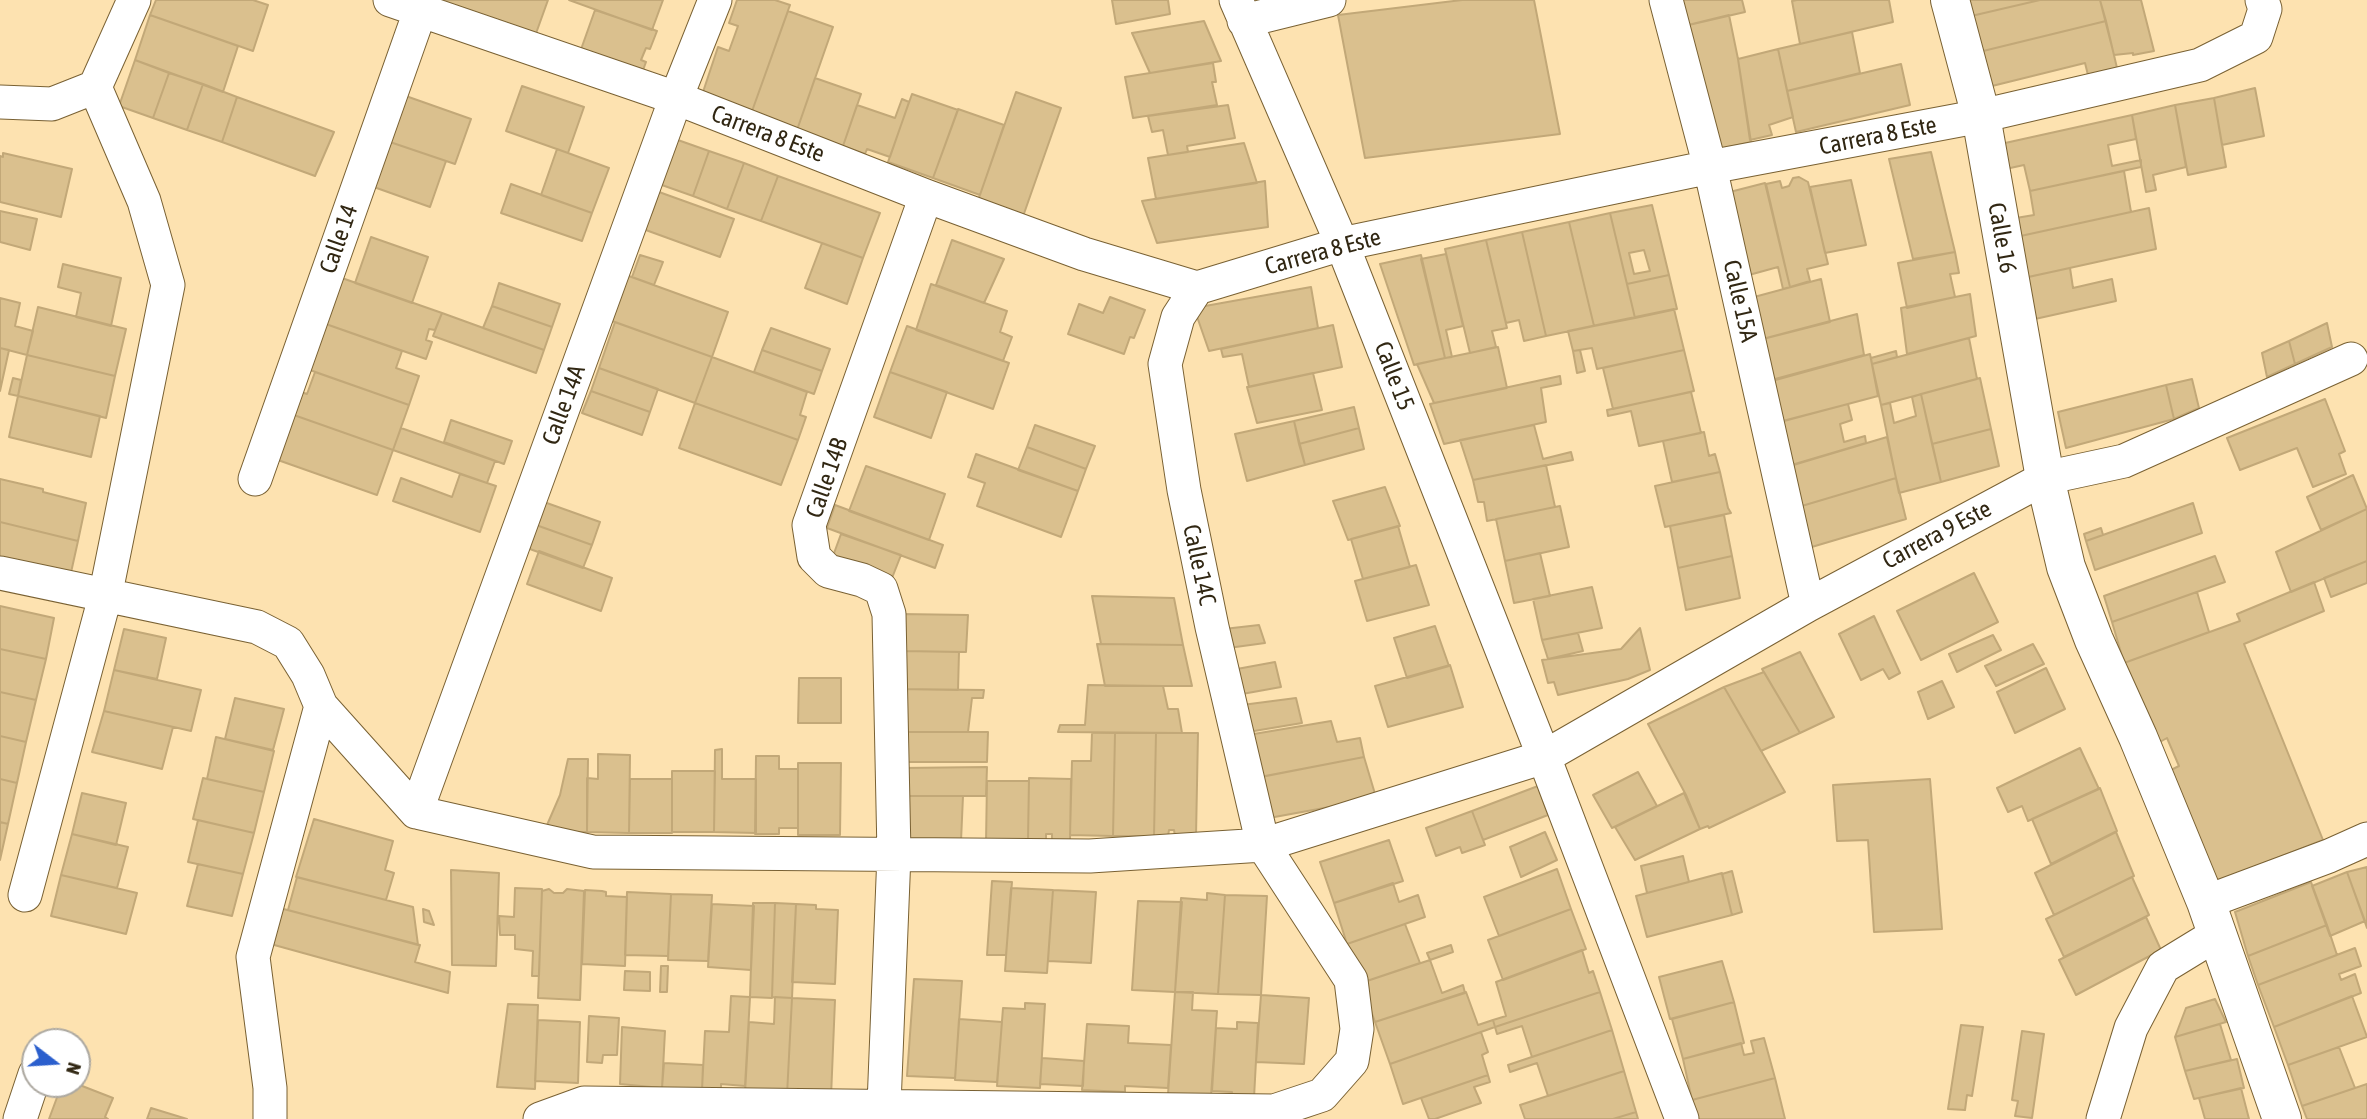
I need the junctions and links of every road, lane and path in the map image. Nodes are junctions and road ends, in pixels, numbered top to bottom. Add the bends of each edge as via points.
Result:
1 (134, 0) edge
2 (715, 0) edge
3 (1329, 0) edge
4 (1666, 0) edge
5 (1950, 0) edge
6 (411, 4) edge
7 (2263, 5) edge
8 (1240, 10) edge
9 (95, 87) junction
10 (676, 98) junction
11 (0, 102) edge
12 (1981, 116) junction
13 (1710, 167) junction
14 (926, 196) junction
15 (1342, 244) junction
16 (1197, 288) junction
17 (2351, 359) dead end
18 (255, 478) dead end
19 (2045, 478) junction
20 (0, 573) edge
21 (105, 597) junction
22 (1808, 605) junction
23 (321, 706) junction
24 (1544, 757) junction
25 (416, 812) junction
26 (2367, 839) edge
27 (1263, 845) junction
28 (894, 854) junction
29 (25, 895) dead end
30 (2212, 918) junction
31 (27, 1098) edge
32 (884, 1105) junction
33 (20, 1119) edge
34 (270, 1119) edge
35 (540, 1119) edge
36 (1682, 1119) edge
37 (2104, 1119) edge
38 (2283, 1119) edge

1 - 9 street
2 - 10 street, Calle 14A
3 - 8 street
4 - 13 street, Calle 15A
5 - 12 main road, Calle 16
6 - 10 street, Carrera 8 Este
6 - 18 street, Calle 14
7 - 12 street, Carrera 8 Este via 2256,37 2200,65
8 - 15 street, Calle 15
9 - 11 street via 52,104
9 - 21 street via 144,201 168,285
10 - 14 street, Carrera 8 Este
10 - 25 street, Calle 14A
12 - 13 street, Carrera 8 Este
12 - 19 main road, Calle 16
13 - 15 street, Carrera 8 Este
13 - 22 street, Calle 15A
14 - 16 street, Carrera 8 Este via 1084,254
14 - 28 street, Calle 14B via 809,525 814,556 828,571 881,589 889,614
15 - 16 street, Carrera 8 Este
15 - 24 street, Calle 15
16 - 27 street, Calle 14C via 1178,317 1165,364 1184,491
17 - 19 street, Carrera 9 Este via 2124,461
19 - 22 street, Carrera 9 Este
19 - 30 main road, Calle 16 via 2066,567
20 - 21 street
21 - 23 street via 257,627 288,643
21 - 29 street
22 - 24 street, Carrera 9 Este
23 - 25 street
23 - 34 street via 253,957
24 - 27 street, Carrera 9 Este
24 - 36 street, Calle 15
25 - 28 street, Carrera 9 Este via 593,852
26 - 30 street
27 - 28 street, Carrera 9 Este via 1090,856
27 - 32 street, Calle 14C via 1350,980 1357,1029 1352,1060 1322,1095 1274,1111
28 - 32 street
30 - 37 street via 2163,967 2131,1028
30 - 38 main road, Calle 16
31 - 33 street
32 - 35 street, Calle 14C via 584,1103

